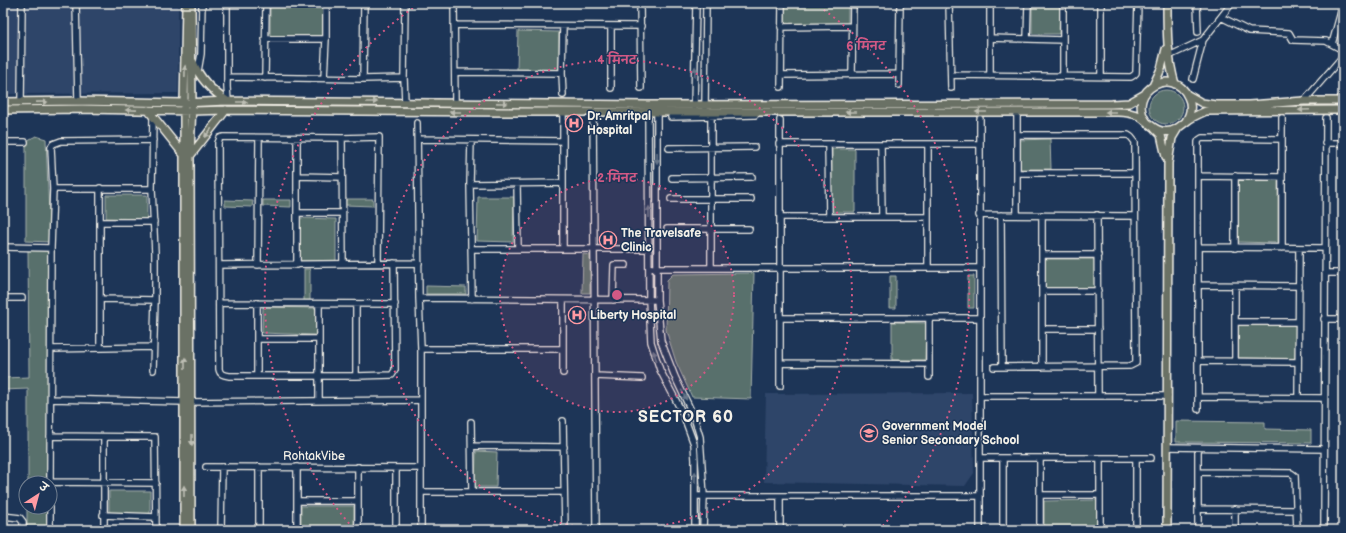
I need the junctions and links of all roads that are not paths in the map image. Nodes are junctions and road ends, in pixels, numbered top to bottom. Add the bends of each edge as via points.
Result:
1 (22, 3) edge
2 (76, 3) edge
3 (186, 3) edge
4 (191, 3) edge
5 (202, 3) edge
6 (227, 3) edge
7 (266, 3) edge
8 (326, 3) edge
9 (364, 3) edge
10 (405, 3) edge
11 (454, 3) edge
12 (640, 3) edge
13 (696, 3) edge
14 (706, 3) edge
15 (782, 3) edge
16 (853, 3) edge
17 (900, 3) edge
18 (949, 3) edge
19 (990, 3) edge
20 (1028, 3) edge
21 (1063, 3) edge
22 (1100, 3) edge
23 (1138, 3) edge
24 (1167, 3) edge
25 (1197, 3) edge
26 (1232, 3) edge
27 (1341, 7) edge
28 (1221, 17) junction
29 (454, 25) junction
30 (563, 26) junction
31 (611, 26) junction
32 (641, 26) junction
33 (852, 26) junction
34 (781, 27) junction
35 (1198, 32) dead end
36 (990, 38) junction
37 (265, 39) junction
38 (326, 39) junction
39 (1027, 39) junction
40 (1063, 40) junction
41 (1203, 40) junction
42 (1167, 43) junction
43 (1332, 44) junction
44 (1343, 50) edge
45 (1169, 56) junction
46 (1343, 56) edge
47 (192, 58) junction
48 (198, 71) junction
49 (455, 72) junction
50 (562, 73) junction
51 (852, 74) junction
52 (899, 74) junction
53 (781, 75) junction
54 (951, 75) junction
55 (990, 76) junction
56 (1063, 76) junction
57 (1101, 76) junction
58 (227, 77) junction
59 (265, 78) junction
60 (324, 78) junction
61 (404, 78) junction
62 (1193, 78) dead end
63 (363, 79) junction
64 (1175, 84) junction
65 (899, 85) dead end
66 (1152, 86) junction
67 (781, 87) dead end
68 (611, 88) dead end
69 (641, 88) dead end
70 (951, 88) dead end
71 (1145, 94) junction
72 (563, 95) dead end
73 (1188, 95) junction
74 (78, 101) junction
75 (228, 101) junction
76 (1304, 101) junction
77 (1343, 101) edge
78 (3, 102) edge
79 (21, 102) junction
80 (406, 102) junction
81 (455, 103) junction
82 (188, 107) junction
83 (648, 108) junction
84 (657, 108) junction
85 (694, 108) junction
86 (3, 110) edge
87 (148, 110) junction
88 (226, 110) junction
89 (707, 110) junction
90 (1343, 110) edge
91 (593, 112) junction
92 (153, 116) junction
93 (563, 116) dead end
94 (756, 116) dead end
95 (1017, 116) dead end
96 (671, 117) dead end
97 (1282, 118) dead end
98 (1326, 118) dead end
99 (980, 119) dead end
100 (780, 120) dead end
101 (1186, 121) junction
102 (417, 123) dead end
103 (1147, 123) junction
104 (1178, 128) junction
105 (1155, 129) junction
106 (1017, 135) junction
107 (259, 138) junction
108 (297, 138) junction
109 (342, 138) junction
110 (418, 139) junction
111 (1282, 139) junction
112 (153, 140) junction
113 (471, 140) junction
114 (563, 141) junction
115 (3, 142) edge
116 (25, 142) dead end
117 (1325, 143) junction
118 (1343, 143) edge
119 (779, 144) junction
120 (828, 144) junction
121 (881, 144) junction
122 (928, 144) junction
123 (979, 144) junction
124 (754, 147) dead end
125 (669, 148) dead end
126 (712, 148) junction
127 (187, 156) junction
128 (1168, 163) junction
129 (1017, 173) junction
130 (1135, 173) junction
131 (297, 176) junction
132 (1199, 176) junction
133 (1235, 176) junction
134 (1282, 176) junction
135 (342, 177) junction
136 (752, 177) dead end
137 (672, 178) dead end
138 (711, 178) junction
139 (563, 183) junction
140 (470, 184) junction
141 (517, 184) junction
142 (100, 188) junction
143 (53, 189) junction
144 (152, 189) junction
145 (671, 199) dead end
146 (711, 199) junction
147 (750, 199) dead end
148 (297, 213) junction
149 (342, 213) junction
150 (979, 215) junction
151 (1001, 215) junction
152 (1017, 215) junction
153 (1042, 215) junction
154 (1097, 215) junction
155 (1135, 216) junction
156 (780, 217) junction
157 (829, 217) junction
158 (882, 217) junction
159 (928, 217) junction
160 (100, 222) junction
161 (154, 222) junction
162 (667, 228) dead end
163 (711, 229) junction
164 (749, 229) dead end
165 (3, 247) edge
166 (1199, 247) junction
167 (51, 248) junction
168 (1235, 248) junction
169 (1282, 248) junction
170 (1299, 248) junction
171 (1325, 248) junction
172 (472, 249) junction
173 (518, 249) junction
174 (563, 249) junction
175 (649, 249) junction
176 (594, 250) junction
177 (1042, 255) junction
178 (1098, 255) junction
179 (378, 263) junction
180 (394, 263) junction
181 (418, 263) junction
182 (343, 264) junction
183 (219, 265) junction
184 (258, 265) junction
185 (297, 265) junction
186 (626, 265) dead end
187 (649, 268) junction
188 (657, 268) junction
189 (711, 268) junction
190 (780, 268) junction
191 (928, 268) junction
192 (980, 268) junction
193 (1324, 273) junction
194 (1343, 273) edge
195 (1199, 286) junction
196 (1235, 286) junction
197 (1298, 286) junction
198 (1042, 291) junction
199 (1098, 291) junction
200 (3, 298) edge
201 (22, 298) dead end
202 (419, 298) junction
203 (101, 299) junction
204 (472, 299) junction
205 (155, 300) junction
206 (564, 300) junction
207 (594, 300) junction
208 (613, 300) junction
209 (648, 300) junction
210 (657, 300) junction
211 (219, 303) junction
212 (257, 303) junction
213 (319, 304) junction
214 (356, 304) junction
215 (395, 304) junction
216 (780, 318) junction
217 (929, 318) junction
218 (980, 318) junction
219 (1324, 319) junction
220 (1343, 319) edge
221 (1235, 322) junction
222 (1298, 322) junction
223 (3, 328) edge
224 (1042, 329) junction
225 (1098, 329) junction
226 (257, 339) junction
227 (319, 339) junction
228 (153, 347) junction
229 (100, 348) junction
230 (421, 348) junction
231 (51, 349) junction
232 (563, 349) junction
233 (3, 359) edge
234 (1198, 361) junction
235 (1235, 361) junction
236 (1298, 362) junction
237 (780, 363) junction
238 (929, 364) junction
239 (994, 367) dead end
240 (1002, 367) junction
241 (1042, 367) junction
242 (1098, 367) junction
243 (153, 370) dead end
244 (563, 373) dead end
245 (3, 375) edge
246 (257, 376) junction
247 (319, 376) junction
248 (356, 376) junction
249 (595, 376) junction
250 (929, 377) dead end
251 (642, 378) dead end
252 (780, 386) dead end
253 (980, 396) junction
254 (1098, 396) junction
255 (1168, 396) junction
256 (1198, 398) junction
257 (1298, 398) junction
258 (1324, 398) junction
259 (51, 399) junction
260 (319, 400) junction
261 (421, 400) junction
262 (188, 401) junction
263 (1198, 409) dead end
264 (471, 422) dead end
265 (564, 422) dead end
266 (50, 436) junction
267 (104, 437) junction
268 (472, 446) junction
269 (564, 447) junction
270 (1167, 448) junction
271 (1198, 448) junction
272 (1324, 449) junction
273 (980, 458) junction
274 (1003, 458) junction
275 (1040, 458) junction
276 (1100, 458) junction
277 (1136, 458) junction
278 (1150, 458) dead end
279 (206, 466) dead end
280 (222, 467) junction
281 (259, 467) junction
282 (297, 467) junction
283 (358, 467) junction
284 (396, 468) junction
285 (421, 468) junction
286 (1198, 472) junction
287 (50, 475) edge
288 (58, 483) edge
289 (103, 483) junction
290 (156, 483) junction
291 (421, 492) junction
292 (472, 492) junction
293 (564, 492) junction
294 (1040, 495) junction
295 (1100, 495) junction
296 (695, 496) junction
297 (704, 496) junction
298 (780, 496) junction
299 (980, 496) junction
300 (297, 501) junction
301 (358, 501) junction
302 (1198, 509) junction
303 (1236, 509) junction
304 (1297, 510) junction
305 (50, 515) edge
306 (103, 515) junction
307 (3, 516) edge
308 (156, 517) junction
309 (23, 530) edge
310 (50, 530) edge
311 (104, 530) edge
312 (156, 530) edge
313 (184, 530) edge
314 (191, 530) edge
315 (222, 530) edge
316 (259, 530) edge
317 (297, 530) edge
318 (358, 530) edge
319 (396, 530) edge
320 (421, 530) edge
321 (565, 530) edge
322 (596, 530) edge
323 (695, 530) edge
324 (703, 530) edge
325 (780, 530) edge
326 (980, 530) edge
327 (1003, 530) edge
328 (1040, 530) edge
329 (1100, 530) edge
330 (1136, 530) edge
331 (1168, 530) edge
332 (1198, 530) edge
333 (1236, 530) edge
334 (1296, 530) edge
335 (1324, 530) edge

1 - 79 street
2 - 74 street
82 -> 3 main road
4 - 47 main road
5 - 48 street
6 - 58 street
7 - 37 street
8 - 38 street
9 - 63 street
10 - 61 street
11 - 29 street
12 - 32 street
85 -> 13 street
14 - 89 street
15 - 34 street
16 - 33 street
17 - 52 street
18 - 54 street
19 - 36 street
20 - 39 street
21 - 40 street
22 - 57 street
23 - 57 street via 1136,73 1131,76
24 - 42 main road
25 - 35 street
26 - 28 street
27 - 43 street
28 - 41 street
28 - 43 street via 1249,30 1289,33 1293,40 1326,41
29 - 30 street
29 - 49 street
30 - 31 street
30 - 50 street
31 - 32 street
31 - 68 street
32 - 69 street
33 - 34 street
33 - 51 street
34 - 53 street
36 - 39 street
36 - 55 street
37 - 38 street
37 - 59 street
38 - 60 street
39 - 40 street
40 - 56 street
41 - 45 street
41 - 62 street
42 - 45 main road
42 - 66 main road via 1161,69
43 - 44 street
45 - 64 main road
46 - 76 street
47 - 48 main road
47 - 82 main road
48 - 75 main road via 216,94
49 - 50 street
49 - 81 street
50 - 72 street
51 - 52 street
51 - 53 street
52 - 65 street
53 - 67 street
54 - 55 street
54 - 70 street
55 - 56 street
56 - 57 street
58 - 59 street
58 - 75 street
59 - 60 street
60 - 63 street
61 - 63 street
61 - 80 street
64 - 66 main road via 1164,82
64 - 73 main road
66 - 71 main road
71 - 89 main road via 1129,103 1120,104
71 - 103 main road via 1141,102 1141,111
73 - 76 main road via 1202,103 1216,104 1249,105
73 - 101 main road via 1190,110
79 -> 74 main road
74 - 82 main road
75 -> 80 main road
75 - 82 main road
76 - 77 main road
78 - 79 main road
80 - 81 main road
81 -> 83 main road
82 - 87 main road
82 - 88 main road
82 - 127 main road
83 - 84 main road
83 - 91 main road
175 -> 83 street
84 - 85 main road
84 -> 188 street
85 - 89 main road
87 -> 86 main road
87 - 92 main road
91 -> 88 main road
88 -> 127 main road
89 - 94 street
89 - 96 street
103 -> 89 main road via 1131,113 1118,112
89 - 126 street
90 -> 101 main road via 1206,111
91 - 176 street
92 - 112 street
92 - 127 main road
93 - 114 street
95 - 106 street
97 - 111 street
98 - 117 street
99 - 123 street
100 - 119 street
101 - 104 main road
102 - 110 street
103 - 105 main road
104 - 105 main road via 1167,131
104 - 128 main road via 1172,138
105 - 128 main road via 1162,138
106 - 129 street
106 - 130 street via 1128,135 1135,142
107 - 108 street
107 - 183 street via 223,137 218,140
107 - 184 street
108 - 109 street
108 - 131 street
109 - 135 street
109 - 179 street via 379,137
110 - 113 street
110 - 181 street
111 - 132 street via 1202,138 1198,142
111 - 134 street
112 - 143 street via 56,142 51,147
112 - 144 street
113 - 114 street
113 - 140 street
114 - 139 street
115 - 116 street
117 - 118 street
117 - 171 street
119 - 120 street
119 - 156 street
120 - 121 street
120 - 157 street
121 - 122 street
121 - 158 street
122 - 123 street
122 - 159 street
123 - 150 street
124 - 126 street
125 - 126 street
126 - 138 street
127 - 262 main road
128 - 255 main road
129 - 130 street
129 - 152 street
130 - 155 street
131 - 135 street
131 - 148 street
132 - 133 street
132 - 166 street
133 - 134 street
133 - 168 street
134 - 169 street
135 - 149 street
136 - 138 street
137 - 138 street
138 - 146 street
139 - 141 street
139 - 174 street
140 - 141 street
140 - 172 street
141 - 173 street
142 - 143 street
142 - 144 street
142 - 160 street
143 - 167 street
144 - 161 street
145 - 146 street
146 - 147 street
146 - 163 street
148 - 149 street
148 - 185 street
149 - 182 street
150 - 151 street
150 - 192 street
151 - 152 street
151 - 240 street
152 - 153 street
153 - 154 street
153 - 177 street
154 - 155 street
154 - 178 street
155 - 242 street via 1136,363 1130,366
156 - 157 street
156 - 190 street
157 - 158 street
158 - 159 street
159 - 191 street
160 - 161 street
160 - 203 street
161 - 205 street
162 - 163 street
163 - 164 street
163 - 189 street
165 - 167 street
166 - 168 street
166 - 195 street
167 - 231 street
168 - 169 street
169 - 170 street
170 - 171 street
170 - 197 street
171 - 193 street
172 - 173 street
172 - 204 street
173 - 174 street
174 - 176 street
175 - 176 street
175 - 187 street
176 - 207 street
177 - 178 street
177 - 198 street
178 - 199 street
179 - 180 street
179 - 182 street
180 - 181 street
180 - 215 street
181 - 202 street
182 - 185 street
183 - 184 street
183 - 211 street
184 - 185 street
186 - 208 street via 614,265
187 - 188 street
187 - 209 street
188 - 189 street
188 - 210 street
189 - 190 street
190 - 191 street
190 - 216 street
191 - 192 street
192 - 218 street
193 - 194 street
193 - 219 street
195 - 196 street
195 - 234 street
196 - 197 street
196 - 221 street
197 - 222 street
198 - 199 street
198 - 224 street
199 - 225 street
200 - 201 street
202 - 204 street
202 - 230 street
203 - 205 street
203 - 229 street
204 - 206 street
205 - 228 street
206 - 207 street
206 - 232 street
207 - 208 street
207 - 249 street
208 - 209 street
209 - 210 street
296 -> 209 street via 694,444 683,414 666,384 652,349
210 -> 297 street via 663,349 690,408 700,437
211 - 212 street
211 - 246 street via 220,372 230,376
212 - 213 street
212 - 226 street
213 - 214 street
213 - 227 street
214 - 215 street
214 - 248 street
215 - 248 street via 394,373 390,376
216 - 217 street
216 - 237 street
217 - 218 street
217 - 238 street
218 - 253 street
219 - 220 street
219 - 258 street
221 - 222 street
221 - 235 street
222 - 236 street
223 - 233 street
224 - 225 street
224 - 241 street
225 - 242 street
226 - 227 street
226 - 246 street
227 - 247 street
228 - 229 street
228 - 243 street
229 - 231 street
230 - 232 street
230 - 261 street
231 - 259 street
232 - 244 street
233 - 245 street
234 - 235 street
234 - 256 street
235 - 236 street
236 - 257 street
237 - 238 street
237 - 252 street
238 - 250 street
239 - 240 street
240 - 241 street
241 - 242 street
242 - 254 street
246 - 247 street
247 - 248 street
247 - 260 street
249 - 251 street
249 - 322 street
253 - 254 street
253 - 273 street
254 - 255 street
255 - 270 main road
256 - 257 street
256 - 263 street
257 - 258 street
258 - 272 street
259 - 262 street
259 - 266 street
260 - 261 street
260 - 262 street
261 - 285 street
313 -> 262 main road
262 -> 314 main road
264 - 268 street
265 - 269 street
266 - 267 street
266 - 287 street
267 - 289 street
267 - 290 street via 155,437
268 - 269 street
268 - 292 street
269 - 293 street
270 - 271 street
270 - 331 main road
271 - 272 street
271 - 286 street
272 - 335 street
273 - 274 street
273 - 299 street
274 - 275 street
274 - 327 street
275 - 276 street
275 - 294 street
276 - 277 street
276 - 295 street
277 - 278 street
277 - 330 street
279 - 280 street, RohtakVibe
280 - 281 street, RohtakVibe
280 - 315 street
281 - 282 street, RohtakVibe
281 - 316 street
282 - 283 street, RohtakVibe
282 - 300 street
283 - 284 street, RohtakVibe
283 - 301 street
284 - 285 street, RohtakVibe
284 - 319 street
285 - 291 street
286 - 302 street
286 - 304 street via 1291,473 1295,476
288 - 289 street
289 - 290 street
289 - 306 street
290 - 308 street
291 - 292 street
291 - 320 street
292 - 293 street
293 - 321 street
294 - 295 street
294 - 328 street
295 - 329 street
296 - 297 street
296 - 323 street
297 - 298 street
297 - 324 street
298 - 299 street
298 - 325 street
299 - 326 street
300 - 301 street
300 - 317 street
301 - 318 street
302 - 303 street
302 - 332 street
303 - 304 street
303 - 333 street
304 - 334 street
305 - 310 street
306 - 308 street
306 - 311 street
307 - 309 street via 20,518
308 - 312 street

